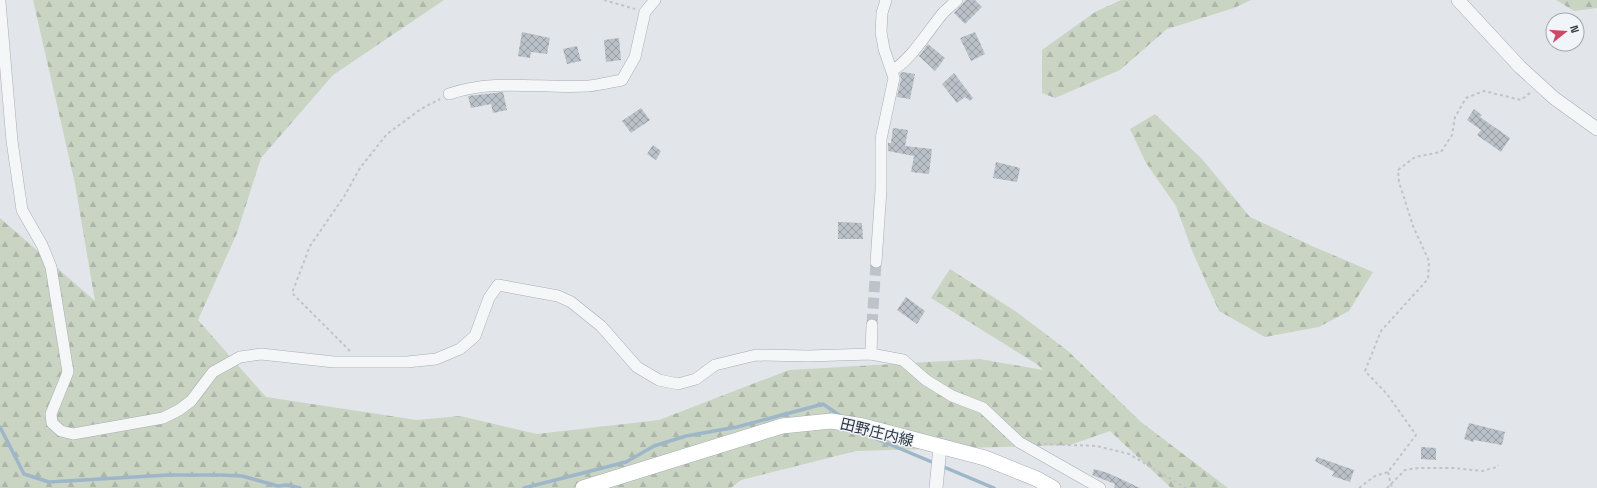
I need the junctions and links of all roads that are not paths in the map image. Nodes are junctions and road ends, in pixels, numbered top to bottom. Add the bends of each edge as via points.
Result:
1 (656, 0) edge
2 (886, 0) edge
3 (957, 0) edge
4 (1458, 0) edge
5 (0, 2) edge
6 (892, 70) junction
7 (450, 94) road end
8 (1597, 129) edge
9 (876, 262) tunnel mouth
10 (872, 325) tunnel mouth
11 (871, 354) junction
12 (940, 448) junction
13 (583, 488) edge
14 (936, 488) edge
15 (1053, 488) edge
16 (1100, 488) edge

1 - 7 street via 645,12 635,57 622,80 589,86 486,85 468,87
2 - 6 street via 881,32
3 - 6 street via 901,64
4 - 8 street via 1540,86
5 - 11 street via 12,142 22,210 51,267 68,372 51,414 52,423 62,431 73,434 163,418 191,401 213,372 240,357 262,354 334,362 407,362 436,359 460,349 475,336 489,298 498,285 558,296 571,302 601,326 637,367 659,380 672,383 696,379 715,365 756,355
6 - 9 street via 894,84 886,109 881,139 881,190
10 - 11 street
11 - 16 street via 903,360 926,380 952,396 983,408 1019,442
12 - 13 main road, 田野庄内線 via 863,426 831,421 789,425
12 - 14 street
12 - 15 main road, 田野庄内線 via 985,458

